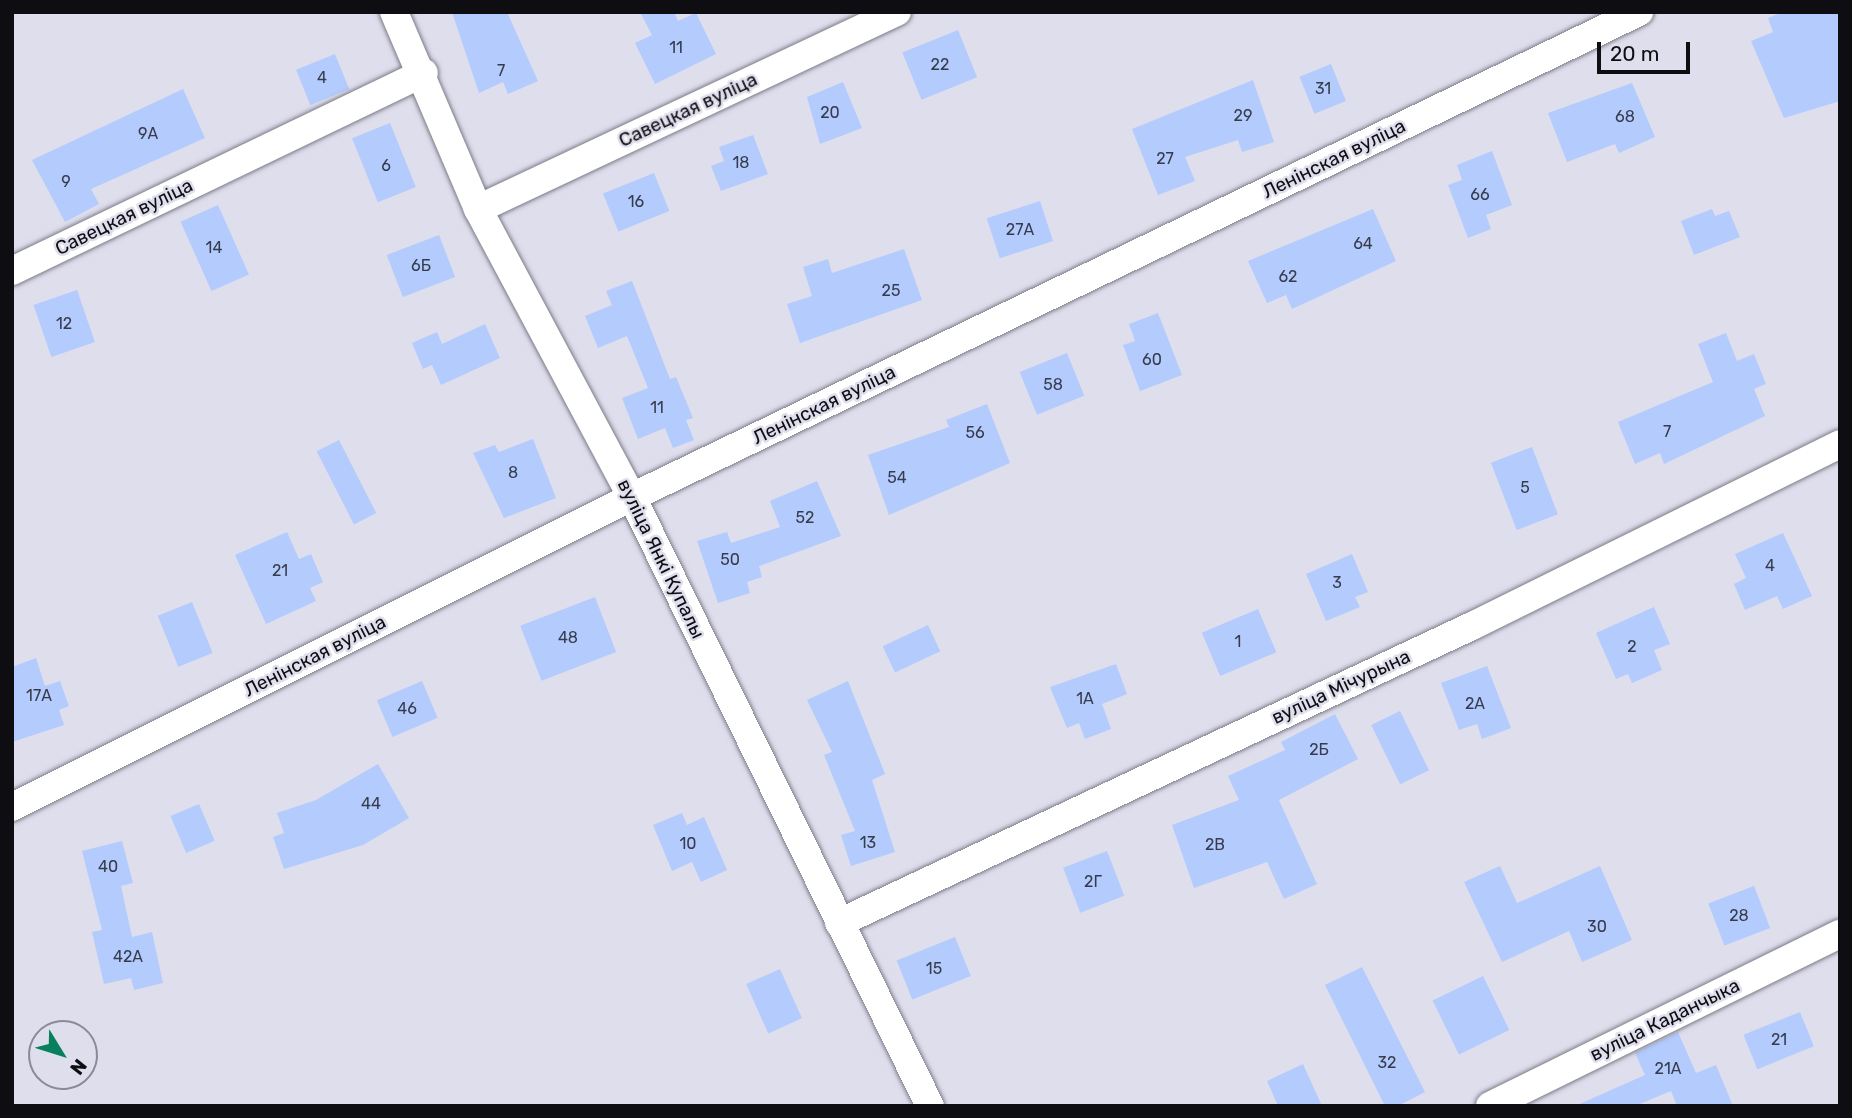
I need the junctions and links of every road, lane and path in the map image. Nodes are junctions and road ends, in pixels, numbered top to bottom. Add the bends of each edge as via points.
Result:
1 (394, 12) edge
2 (897, 12) edge
3 (1639, 12) edge
4 (424, 73) junction
5 (478, 209) junction
6 (12, 271) edge
7 (1840, 444) edge
8 (632, 497) junction
9 (12, 807) edge
10 (839, 923) junction
11 (1840, 934) edge
12 (930, 1106) edge
13 (1490, 1106) edge

1 - 4 street, вуліца Янкі Купалы
2 - 5 street, Савецкая вуліца
3 - 8 street, Ленінская вуліца
4 - 5 street, вуліца Янкі Купалы
4 - 6 street, Савецкая вуліца
5 - 8 street, вуліца Янкі Купалы
7 - 10 street, вуліца Мічурына via 1474,625
8 - 9 street, Ленінская вуліца
8 - 10 street, вуліца Янкі Купалы
10 - 12 street, вуліца Янкі Купалы
11 - 13 street, вуліца Каданчыка

